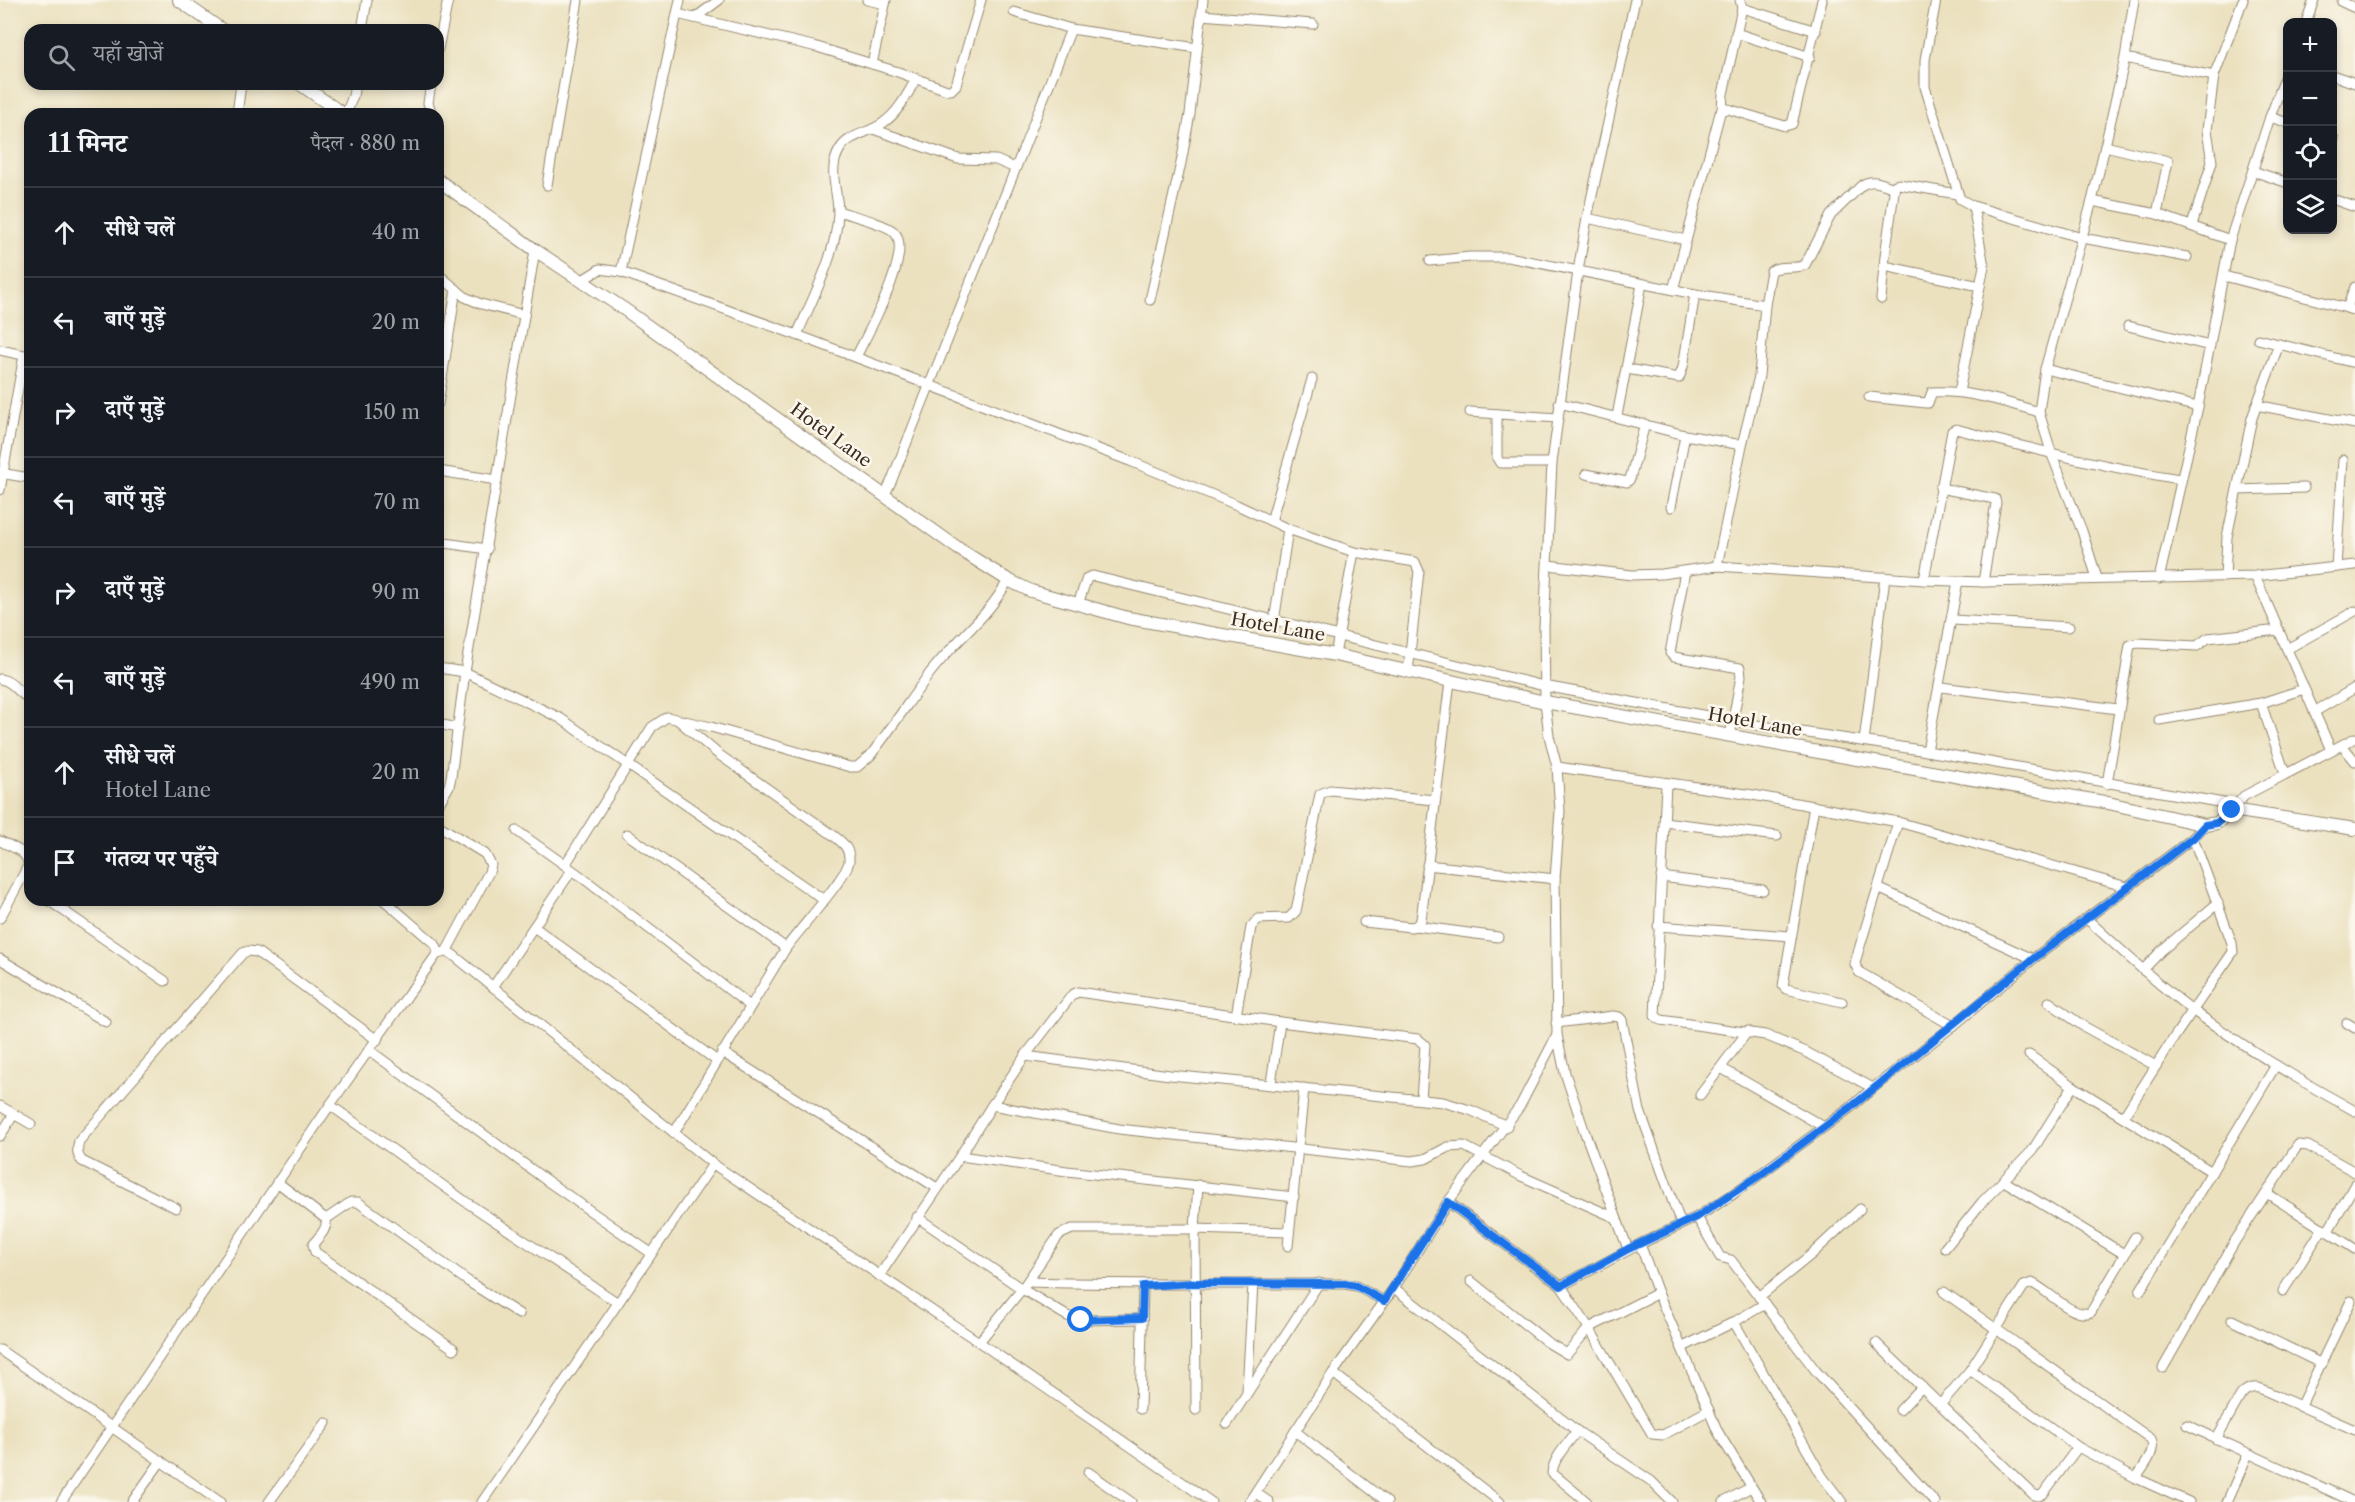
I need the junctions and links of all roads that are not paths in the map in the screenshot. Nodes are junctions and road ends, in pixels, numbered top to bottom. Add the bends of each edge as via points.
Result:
1 (179, 0) edge
2 (367, 0) edge
3 (447, 0) edge
4 (578, 0) edge
5 (680, 0) edge
6 (719, 0) edge
7 (867, 0) edge
8 (981, 0) edge
9 (1203, 0) edge
10 (1635, 0) edge
11 (1822, 0) edge
12 (1936, 0) edge
13 (2134, 0) edge
14 (2243, 0) edge
15 (2314, 0) edge
16 (885, 2) edge
17 (2342, 2) dead end
18 (1741, 4) edge
19 (2355, 8) edge
20 (1014, 12) dead end
21 (677, 14) junction
22 (1201, 15) junction
23 (695, 18) junction
24 (2307, 18) edge
25 (213, 24) edge
26 (363, 24) edge
27 (443, 24) edge
28 (1313, 24) dead end
29 (1071, 29) junction
30 (1816, 31) junction
31 (1736, 33) junction
32 (1197, 48) junction
33 (1810, 57) junction
34 (2125, 58) junction
35 (872, 64) junction
36 (2287, 72) edge
37 (2214, 76) junction
38 (2337, 77) edge
39 (916, 79) junction
40 (2355, 82) edge
41 (240, 90) edge
42 (312, 90) edge
43 (353, 90) edge
44 (430, 90) edge
45 (238, 108) edge
46 (346, 108) edge
47 (348, 108) edge
48 (430, 108) edge
49 (1722, 110) junction
50 (2270, 117) junction
51 (2283, 121) edge
52 (873, 129) junction
53 (2105, 146) junction
54 (1014, 168) junction
55 (2253, 171) junction
56 (2283, 181) edge
57 (444, 184) edge
58 (547, 185) dead end
59 (1894, 188) junction
60 (1957, 194) junction
61 (2092, 201) junction
62 (2337, 201) edge
63 (1973, 206) junction
64 (2355, 207) edge
65 (838, 211) junction
66 (2157, 214) junction
67 (1587, 218) junction
68 (2192, 225) junction
69 (2082, 238) junction
70 (1686, 240) junction
71 (2230, 240) junction
72 (535, 250) junction
73 (2187, 257) dead end
74 (1430, 261) dead end
75 (1884, 266) junction
76 (1578, 271) junction
77 (621, 272) junction
78 (587, 276) junction
79 (2224, 276) junction
80 (444, 279) edge
81 (1642, 284) junction
82 (1980, 286) junction
83 (2355, 287) edge
84 (456, 289) junction
85 (1673, 290) junction
86 (1695, 294) junction
87 (1881, 299) dead end
88 (1150, 300) dead end
89 (1765, 305) junction
90 (2351, 310) edge
91 (524, 315) junction
92 (2128, 326) dead end
93 (444, 329) edge
94 (449, 330) junction
95 (797, 335) junction
96 (2258, 339) dead end
97 (2279, 344) junction
98 (2210, 346) junction
99 (0, 350) edge
100 (24, 355) edge
101 (856, 357) junction
102 (444, 363) edge
103 (2355, 363) edge
104 (1626, 369) junction
105 (2045, 369) junction
106 (24, 370) edge
107 (1312, 380) dead end
108 (931, 384) junction
109 (1959, 392) junction
110 (1869, 397) dead end
111 (1559, 403) junction
112 (2256, 405) junction
113 (2198, 407) junction
114 (1470, 412) dead end
115 (2039, 412) junction
116 (1497, 414) junction
117 (1617, 416) junction
118 (1558, 418) junction
119 (2355, 423) edge
120 (1645, 424) junction
121 (1685, 435) junction
122 (1742, 446) junction
123 (2052, 455) junction
124 (2343, 460) dead end
125 (1552, 463) junction
126 (444, 472) edge
127 (2, 473) edge
128 (1586, 474) dead end
129 (24, 477) edge
130 (2180, 479) junction
131 (497, 480) junction
132 (1940, 488) junction
133 (2304, 488) dead end
134 (888, 489) junction
135 (2237, 489) junction
136 (0, 490) edge
137 (1671, 507) dead end
138 (1271, 521) junction
139 (1288, 529) junction
140 (444, 543) edge
141 (487, 549) junction
142 (1354, 552) junction
143 (1548, 564) junction
144 (2355, 565) edge
145 (1717, 566) junction
146 (2336, 567) junction
147 (1684, 571) junction
148 (2255, 576) junction
149 (1885, 577) junction
150 (2225, 577) junction
151 (2097, 578) junction
152 (2160, 579) junction
153 (1008, 580) junction
154 (1924, 580) junction
155 (1958, 581) junction
156 (1983, 582) junction
157 (1081, 595) junction
158 (2355, 611) edge
159 (1953, 620) junction
160 (1274, 622) junction
161 (2069, 627) dead end
162 (2279, 630) junction
163 (1337, 646) junction
164 (2287, 649) junction
165 (1409, 662) junction
166 (444, 669) edge
167 (465, 672) junction
168 (0, 679) edge
169 (1450, 681) junction
170 (1941, 687) junction
171 (2355, 688) edge
172 (2304, 689) junction
173 (1545, 694) junction
174 (24, 696) edge
175 (2261, 703) junction
176 (2118, 709) junction
177 (2314, 712) junction
178 (676, 718) junction
179 (2158, 720) dead end
180 (444, 725) edge
181 (458, 728) junction
182 (1731, 728) junction
183 (2355, 738) edge
184 (1864, 741) junction
185 (2342, 745) junction
186 (2331, 750) junction
187 (1927, 751) junction
188 (2355, 760) edge
189 (628, 764) junction
190 (1557, 767) junction
191 (2285, 773) junction
192 (1666, 784) junction
193 (2108, 784) junction
194 (444, 795) edge
195 (1435, 800) junction
196 (1814, 806) junction
197 (2229, 812) junction
198 (1664, 822) junction
199 (1898, 822) junction
200 (2205, 825) junction
201 (444, 829) edge
202 (2355, 829) edge
203 (517, 831) dead end
204 (627, 834) dead end
205 (1777, 836) dead end
206 (2193, 838) junction
207 (0, 841) edge
208 (24, 855) edge
209 (1427, 864) junction
210 (569, 867) junction
211 (24, 874) edge
212 (1661, 877) junction
213 (1556, 879) junction
214 (20, 881) junction
215 (24, 883) edge
216 (2127, 887) junction
217 (1878, 888) junction
218 (1763, 890) dead end
219 (4, 900) edge
220 (824, 900) junction
221 (2218, 903) junction
222 (57, 906) edge
223 (391, 906) edge
224 (0, 918) edge
225 (2087, 919) junction
226 (1364, 922) dead end
227 (1416, 926) junction
228 (1658, 926) junction
229 (534, 927) junction
230 (1790, 936) junction
231 (1498, 937) dead end
232 (786, 948) junction
233 (442, 953) junction
234 (0, 959) edge
235 (2033, 959) junction
236 (2143, 970) junction
237 (165, 981) dead end
238 (493, 987) junction
239 (1842, 1002) dead end
240 (2049, 1002) dead end
241 (750, 1006) junction
242 (2193, 1011) junction
243 (1236, 1016) junction
244 (106, 1022) dead end
245 (1280, 1022) junction
246 (1556, 1023) junction
247 (1953, 1026) junction
248 (1748, 1031) junction
249 (1557, 1035) junction
250 (377, 1040) junction
251 (369, 1050) junction
252 (2029, 1055) dead end
253 (1025, 1056) junction
254 (720, 1057) junction
255 (2276, 1065) junction
256 (2156, 1066) junction
257 (1720, 1068) junction
258 (1271, 1083) junction
259 (2073, 1086) junction
260 (1304, 1088) junction
261 (1872, 1088) junction
262 (1700, 1095) dead end
263 (1421, 1099) junction
264 (992, 1104) junction
265 (330, 1105) junction
266 (0, 1106) edge
267 (2355, 1111) edge
268 (14, 1114) junction
269 (2124, 1116) junction
270 (31, 1124) dead end
271 (1507, 1126) junction
272 (1824, 1127) junction
273 (674, 1133) junction
274 (0, 1136) edge
275 (1298, 1148) junction
276 (1481, 1155) junction
277 (960, 1156) junction
278 (713, 1164) junction
279 (2212, 1172) junction
280 (2355, 1172) edge
281 (2004, 1180) junction
282 (277, 1182) junction
283 (2355, 1184) edge
284 (1198, 1185) junction
285 (937, 1188) junction
286 (2268, 1194) junction
287 (1294, 1197) junction
288 (1448, 1202) junction
289 (176, 1208) dead end
290 (1860, 1209) dead end
291 (917, 1217) junction
292 (1697, 1217) junction
293 (1616, 1218) junction
294 (326, 1219) junction
295 (1681, 1224) junction
296 (1195, 1229) junction
297 (2326, 1229) junction
298 (1289, 1232) junction
299 (2135, 1237) dead end
300 (1640, 1244) junction
301 (1288, 1246) dead end
302 (1945, 1248) dead end
303 (1628, 1249) junction
304 (2355, 1249) edge
305 (651, 1253) junction
306 (2124, 1254) junction
307 (879, 1276) junction
308 (1472, 1281) dead end
309 (1195, 1283) junction
310 (1253, 1283) junction
311 (1319, 1283) junction
312 (1024, 1285) junction
313 (1143, 1286) junction
314 (1561, 1286) junction
315 (1394, 1288) junction
316 (2140, 1291) dead end
317 (1944, 1292) dead end
318 (2283, 1292) dead end
319 (1658, 1293) junction
320 (1384, 1301) junction
321 (1762, 1301) junction
322 (2351, 1301) dead end
323 (618, 1303) junction
324 (519, 1314) dead end
325 (1142, 1318) junction
326 (2232, 1320) dead end
327 (1734, 1323) junction
328 (1589, 1328) junction
329 (1996, 1329) junction
330 (979, 1342) junction
331 (1876, 1343) dead end
332 (1683, 1347) junction
333 (454, 1349) dead end
334 (0, 1350) edge
335 (2322, 1364) junction
336 (2163, 1368) dead end
337 (1970, 1370) junction
338 (1333, 1373) junction
339 (1922, 1387) junction
340 (1247, 1395) junction
341 (1940, 1405) junction
342 (2300, 1407) junction
343 (1140, 1409) dead end
344 (1196, 1410) dead end
345 (1709, 1410) junction
346 (1900, 1410) dead end
347 (326, 1423) dead end
348 (1227, 1424) dead end
349 (2187, 1425) dead end
350 (111, 1428) junction
351 (2355, 1430) edge
352 (1296, 1431) junction
353 (1577, 1431) junction
354 (2216, 1439) junction
355 (2078, 1447) junction
356 (2248, 1454) junction
357 (161, 1461) junction
358 (1088, 1472) dead end
359 (2136, 1478) junction
360 (1751, 1487) junction
361 (1256, 1493) junction
362 (61, 1502) edge
363 (132, 1502) edge
364 (220, 1502) edge
365 (269, 1502) edge
366 (482, 1502) edge
367 (1131, 1502) edge
368 (1211, 1502) edge
369 (1249, 1502) edge
370 (1269, 1502) edge
371 (1386, 1502) edge
372 (1500, 1502) edge
373 (1587, 1502) edge
374 (1672, 1502) edge
375 (1724, 1502) edge
376 (1761, 1502) edge
377 (1842, 1502) edge
378 (1935, 1502) edge
379 (2188, 1502) edge
380 (2227, 1502) edge
381 (2354, 1502) edge

1 - 25 street
2 - 26 street
3 - 27 street
4 - 58 street
5 - 21 street
6 - 23 street
7 - 16 street
8 - 39 street via 954,88 943,90
9 - 22 street
10 - 67 street
11 - 30 street
12 - 60 street via 1925,60 1925,87
13 - 34 street
14 - 37 street
15 - 24 street
16 - 35 street
17 - 19 street
18 - 30 street
18 - 31 street
20 - 29 street
21 - 23 street
21 - 77 street
22 - 28 street
22 - 32 street
23 - 35 street
29 - 32 street
29 - 54 street
30 - 33 street
31 - 33 street
31 - 49 street
32 - 88 street via 1181,163
33 - 49 street via 1790,126
34 - 37 street
34 - 53 street
35 - 39 street
36 - 50 street
37 - 68 street via 2207,130 2212,162
38 - 40 street
39 - 52 street via 894,113
41 - 45 street
42 - 46 street
43 - 47 street
44 - 48 street
49 - 70 street
50 - 51 street
50 - 55 street
52 - 54 street via 958,159 996,160
52 - 65 street via 847,142 834,161 832,175
53 - 61 street
53 - 66 street via 2168,161
54 - 108 street
55 - 56 street
55 - 71 street
57 - 72 street, Hotel Lane
59 - 60 street via 1899,184
59 - 75 street
59 - 89 street via 1871,181 1862,185 1831,216 1805,265 1773,268
60 - 63 street
61 - 66 street
61 - 69 street
62 - 64 street
63 - 69 street
63 - 82 street via 1983,254
65 - 95 street via 829,256
65 - 101 street via 893,231 899,240 894,276
66 - 68 street
67 - 70 street
67 - 76 street
68 - 71 street
69 - 73 street
69 - 105 street
70 - 85 street
71 - 79 street
72 - 78 street, Hotel Lane
72 - 91 street
74 - 76 street via 1508,257
75 - 82 street
75 - 87 street
76 - 81 street
76 - 111 street
77 - 78 street via 607,269
77 - 95 street
78 - 134 street, Hotel Lane via 624,309 839,462
79 - 90 street
79 - 98 street
80 - 84 street
81 - 85 street
81 - 104 street
82 - 109 street
83 - 90 street
84 - 91 street via 481,304
84 - 94 street
85 - 86 street
86 - 89 street
86 - 104 street via 1679,378
89 - 122 street via 1759,376
91 - 131 street
92 - 98 street
93 - 94 street
94 - 102 street
95 - 101 street
96 - 97 street
97 - 103 street
97 - 112 street
98 - 113 street
99 - 100 street
101 - 108 street
104 - 117 street
105 - 113 street
105 - 115 street
106 - 127 street
107 - 138 street
108 - 134 street
108 - 138 street
109 - 110 street via 1932,392 1926,403
109 - 115 street
111 - 117 street
111 - 118 street
112 - 119 street
112 - 135 street
113 - 130 street
114 - 116 street
115 - 123 street
116 - 118 street
116 - 125 street via 1500,463
117 - 120 street
118 - 125 street
120 - 121 street
120 - 128 street via 1627,482
121 - 122 street
121 - 137 street
122 - 145 street
123 - 130 street
123 - 132 street via 1952,430
123 - 151 street
124 - 146 street
125 - 143 street
126 - 131 street
127 - 129 street
127 - 136 street
130 - 152 street
131 - 141 street
132 - 154 street
132 - 156 street via 1995,499
133 - 135 street
134 - 153 street, Hotel Lane via 959,549
135 - 150 street via 2227,537
138 - 139 street
139 - 142 street
139 - 160 street
140 - 141 street
141 - 167 street
142 - 163 street
142 - 165 street via 1418,564
143 - 147 street via 1632,575
143 - 173 street
144 - 146 street
145 - 147 street
145 - 149 street
146 - 148 street
147 - 182 street via 1670,653 1674,657 1740,668
148 - 150 street
148 - 162 street
149 - 154 street
149 - 184 street
150 - 152 street
151 - 152 street
151 - 156 street
153 - 157 street, Hotel Lane via 1031,591
153 - 178 street via 999,597 931,673 870,756 857,767
154 - 155 street
155 - 156 street
155 - 159 street
157 - 160 street via 1087,578 1093,576
157 - 163 street, Hotel Lane via 1128,618 1195,631
158 - 164 street
159 - 161 street
159 - 170 street
160 - 163 street
162 - 164 street
162 - 176 street via 2208,638 2197,646 2133,643 2128,648
163 - 165 street, Hotel Lane
163 - 165 street
164 - 172 street
165 - 169 street, Hotel Lane
165 - 173 street
166 - 167 street
167 - 181 street
167 - 189 street via 561,718
168 - 174 street via 11,682
169 - 173 street, Hotel Lane
169 - 195 street
170 - 176 street
170 - 187 street
171 - 177 street
172 - 175 street
172 - 177 street
173 - 182 street, Hotel Lane
173 - 190 street
175 - 179 street
175 - 191 street
176 - 193 street
177 - 186 street
178 - 189 street via 667,717 652,727
178 - 220 street via 703,743 846,846 848,867
180 - 181 street
181 - 194 street via 449,786
182 - 184 street
182 - 200 street, Hotel Lane
183 - 185 street
184 - 187 street
185 - 186 street
185 - 188 street
186 - 191 street
187 - 193 street
189 - 210 street
189 - 220 street
190 - 192 street
190 - 213 street via 1560,811
191 - 197 street via 2244,796
192 - 196 street
192 - 198 street
193 - 197 street
195 - 209 street
195 - 243 street via 1330,790 1320,794 1296,911 1289,918 1258,919 1251,927
196 - 199 street
196 - 230 street
197 - 200 street via 2214,824
197 - 202 street
198 - 205 street
198 - 212 street
199 - 216 street
199 - 217 street
200 - 206 street
201 - 233 street via 485,854 491,865
203 - 210 street
204 - 232 street
206 - 216 street
206 - 221 street
207 - 208 street
209 - 213 street
209 - 227 street via 1421,920
210 - 229 street
210 - 241 street
211 - 214 street
212 - 218 street
212 - 228 street
213 - 246 street
214 - 215 street
214 - 219 street
216 - 225 street
217 - 235 street
217 - 247 street via 1856,968
219 - 224 street
220 - 232 street
221 - 236 street
221 - 242 street via 2233,950
222 - 237 street
223 - 233 street
225 - 235 street
225 - 236 street
226 - 227 street
227 - 231 street
228 - 230 street
228 - 248 street via 1657,1018
229 - 238 street
229 - 254 street
230 - 239 street via 1783,986
232 - 241 street
233 - 238 street via 452,954
233 - 250 street
234 - 244 street
235 - 247 street
236 - 242 street
238 - 273 street
240 - 256 street via 2083,1026
241 - 254 street
242 - 255 street
242 - 256 street
243 - 245 street
243 - 253 street via 1078,992
245 - 258 street
245 - 263 street via 1423,1041
246 - 249 street
246 - 295 street via 1613,1016 1622,1020 1640,1111
247 - 261 street
248 - 257 street
248 - 261 street via 1797,1048
249 - 271 street
249 - 293 street via 1565,1073
250 - 251 street
250 - 289 street via 257,952 243,953 79,1141 77,1153 82,1161
251 - 265 street
251 - 305 street
252 - 259 street
253 - 258 street via 1170,1075
253 - 264 street
254 - 273 street
254 - 285 street
255 - 267 street
255 - 279 street
256 - 269 street
257 - 262 street
257 - 272 street
258 - 260 street
259 - 269 street
259 - 281 street via 2032,1151
260 - 263 street
260 - 275 street
261 - 272 street
263 - 271 street via 1470,1110
264 - 275 street via 1119,1130
264 - 277 street
265 - 282 street
265 - 323 street
266 - 268 street
268 - 270 street
268 - 274 street
269 - 279 street
271 - 276 street
272 - 292 street
273 - 278 street
275 - 276 street via 1412,1161 1457,1146
275 - 287 street
276 - 288 street
276 - 293 street
277 - 284 street
277 - 285 street
278 - 305 street
278 - 307 street
279 - 316 street
280 - 286 street via 2308,1146 2298,1145
281 - 302 street
281 - 306 street
282 - 294 street
282 - 350 street
283 - 297 street
284 - 287 street
284 - 296 street
285 - 291 street
286 - 297 street
286 - 336 street via 2235,1241
287 - 298 street
288 - 314 street
288 - 315 street
290 - 321 street
291 - 307 street
291 - 312 street
292 - 295 street
292 - 321 street via 1720,1257 1731,1260
293 - 303 street
294 - 324 street via 351,1202 358,1202
294 - 333 street via 327,1224 313,1244 315,1252
295 - 300 street
296 - 298 street
296 - 309 street
296 - 312 street via 1072,1229 1053,1242
297 - 304 street
297 - 318 street
298 - 301 street
299 - 306 street
300 - 303 street
300 - 319 street
303 - 314 street
305 - 323 street
306 - 329 street via 2091,1312 2075,1312 2038,1286 2027,1283
307 - 330 street
308 - 328 street via 1563,1353 1570,1352
309 - 310 street
309 - 313 street
309 - 344 street
310 - 311 street
310 - 340 street
311 - 320 street via 1356,1286
311 - 340 street
312 - 313 street
312 - 325 street via 1047,1306 1081,1320
312 - 330 street
313 - 325 street
314 - 328 street
315 - 320 street
315 - 353 street
317 - 329 street
319 - 328 street
319 - 332 street
320 - 338 street
321 - 327 street
321 - 378 street via 1816,1371
322 - 335 street
323 - 366 street
325 - 343 street
326 - 335 street
327 - 332 street
327 - 377 street via 1822,1476
328 - 345 street via 1652,1434 1663,1435
329 - 337 street
329 - 359 street via 2151,1439 2152,1452
330 - 368 street
331 - 339 street
332 - 345 street
334 - 350 street
335 - 342 street
337 - 341 street
337 - 355 street
338 - 352 street
338 - 372 street
339 - 341 street
339 - 346 street
340 - 348 street
341 - 355 street via 2034,1495 2043,1494
342 - 351 street
342 - 354 street via 2259,1388 2245,1390
345 - 360 street
347 - 365 street
349 - 354 street
350 - 357 street
350 - 362 street
352 - 361 street
352 - 371 street
353 - 373 street via 1558,1457 1552,1473
353 - 374 street via 1652,1481
354 - 356 street
355 - 359 street
356 - 380 street
356 - 381 street
357 - 363 street
357 - 364 street
358 - 367 street
359 - 379 street
360 - 375 street
360 - 376 street
361 - 369 street
361 - 370 street

